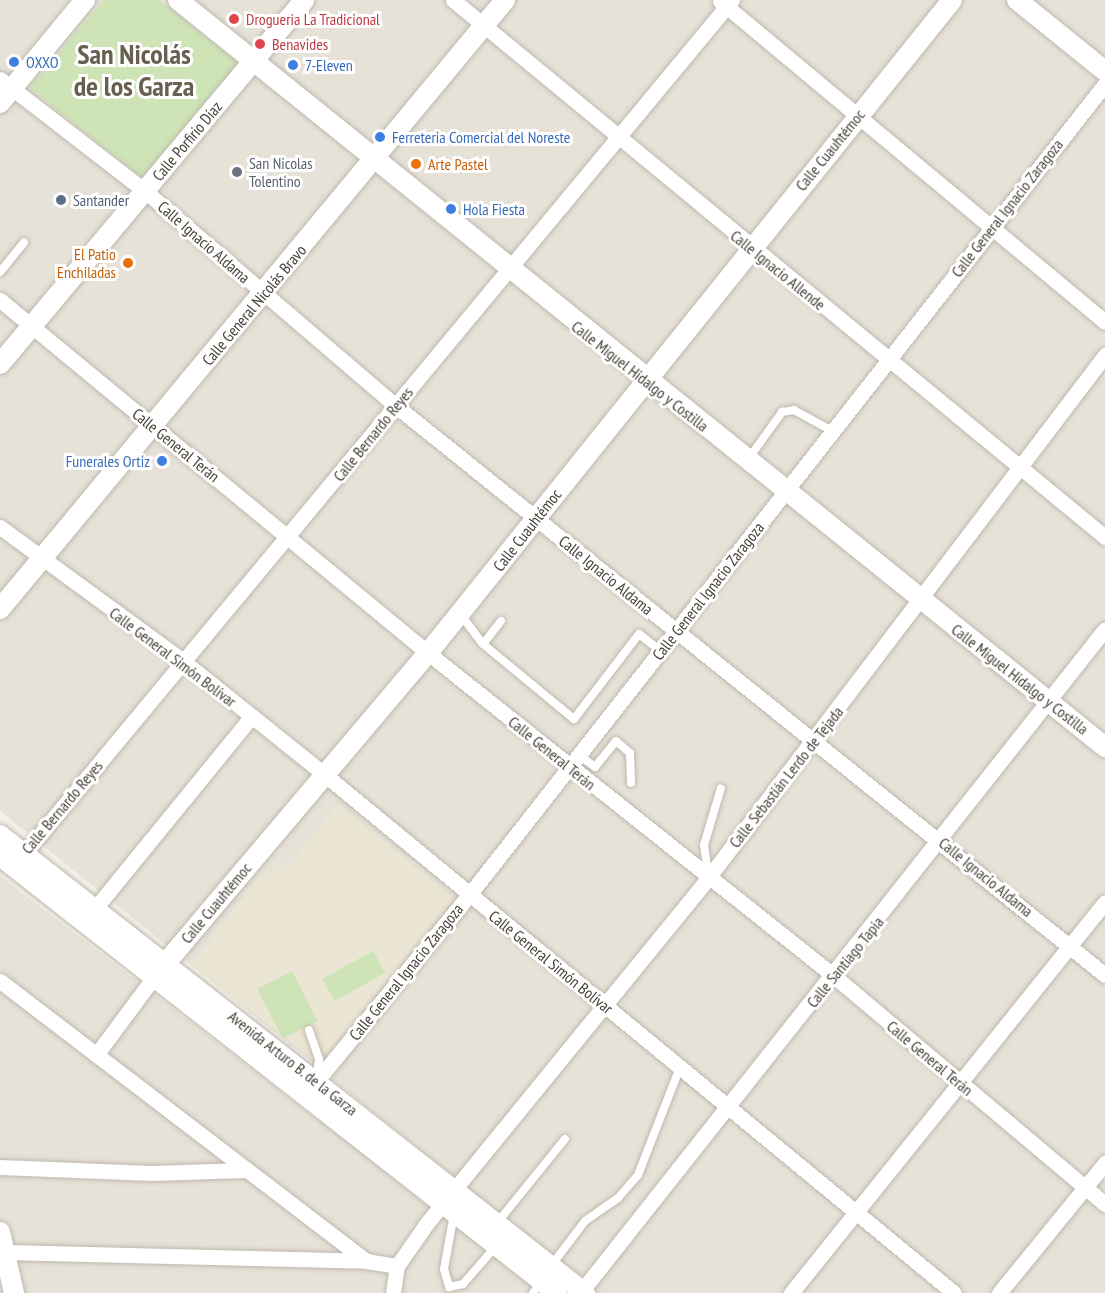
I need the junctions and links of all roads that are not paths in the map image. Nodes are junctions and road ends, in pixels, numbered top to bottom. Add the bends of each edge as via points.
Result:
1 (85, 0) edge
2 (178, 0) edge
3 (304, 0) edge
4 (453, 0) edge
5 (505, 0) edge
6 (952, 0) edge
7 (1017, 0) edge
8 (726, 2) edge
9 (484, 26) junction
10 (255, 61) junction
11 (1105, 71) edge
12 (1105, 84) edge
13 (4, 90) edge
14 (857, 117) junction
15 (616, 137) junction
16 (374, 162) junction
17 (145, 191) junction
18 (991, 228) junction
19 (24, 242) dead end
20 (750, 247) junction
21 (508, 271) junction
22 (0, 272) edge
23 (264, 293) junction
24 (0, 300) edge
25 (1105, 322) edge
26 (32, 326) junction
27 (1105, 355) edge
28 (887, 360) junction
29 (0, 364) edge
30 (645, 380) junction
31 (396, 406) junction
32 (152, 426) junction
33 (832, 431) junction
34 (748, 461) junction
35 (1018, 466) junction
36 (786, 491) junction
37 (536, 519) junction
38 (0, 527) edge
39 (289, 537) junction
40 (1105, 537) edge
41 (41, 559) junction
42 (919, 600) junction
43 (0, 609) edge
44 (460, 614) junction
45 (501, 621) dead end
46 (1105, 629) edge
47 (676, 631) junction
48 (483, 644) junction
49 (661, 651) junction
50 (428, 653) junction
51 (183, 661) junction
52 (1050, 700) junction
53 (251, 717) junction
54 (816, 739) junction
55 (1105, 747) edge
56 (575, 761) junction
57 (324, 774) junction
58 (631, 783) dead end
59 (722, 788) dead end
60 (0, 835) edge
61 (941, 840) junction
62 (12, 859) edge
63 (708, 878) junction
64 (469, 895) junction
65 (1105, 902) edge
66 (89, 916) junction
67 (1070, 946) junction
68 (160, 971) junction
69 (1105, 975) edge
70 (834, 976) junction
71 (0, 981) edge
72 (605, 1006) junction
73 (309, 1030) dead end
74 (96, 1055) junction
75 (680, 1067) junction
76 (959, 1084) junction
77 (311, 1088) junction
78 (729, 1106) junction
79 (565, 1139) dead end
80 (1105, 1163) edge
81 (0, 1167) edge
82 (245, 1170) junction
83 (1085, 1188) junction
84 (451, 1200) junction
85 (1105, 1204) edge
86 (856, 1212) junction
87 (497, 1223) junction
88 (0, 1232) edge
89 (498, 1244) junction
90 (5, 1252) junction
91 (366, 1261) junction
92 (397, 1266) junction
93 (546, 1283) edge
94 (582, 1292) edge
95 (14, 1293) edge
96 (393, 1293) edge
97 (792, 1293) edge
98 (954, 1293) edge
99 (999, 1293) edge

1 - 13 street
2 - 10 street, Calle Miguel Hidalgo y Costilla
3 - 10 street, Calle Porfirio Díaz
4 - 9 street, Calle Ignacio Allende
5 - 9 street, Calle General Nicolás Bravo
6 - 14 street, Calle Cuauhtémoc
7 - 11 street
8 - 14 street
8 - 15 street, Calle Bernardo Reyes
9 - 15 street, Calle Ignacio Allende
9 - 16 street, Calle General Nicolás Bravo
10 - 16 street, Calle Miguel Hidalgo y Costilla
10 - 17 street, Calle Porfirio Díaz
12 - 18 street, Calle General Ignacio Zaragoza
13 - 17 street, Calle Ignacio Aldama
14 - 18 street
14 - 20 street, Calle Cuauhtémoc
15 - 20 street, Calle Ignacio Allende
15 - 21 street, Calle Bernardo Reyes
16 - 21 street, Calle Miguel Hidalgo y Costilla
16 - 23 street, Calle General Nicolás Bravo
17 - 23 street, Calle Ignacio Aldama
17 - 26 street, Calle Porfirio Díaz
18 - 25 street
18 - 28 street, Calle General Ignacio Zaragoza
19 - 22 lane
20 - 28 street, Calle Ignacio Allende
20 - 30 street, Calle Cuauhtémoc
21 - 30 street, Calle Miguel Hidalgo y Costilla
21 - 31 street, Calle Bernardo Reyes
23 - 31 street, Calle Ignacio Aldama
23 - 32 street, Calle General Nicolás Bravo
24 - 26 street, Calle General Terán
26 - 29 street, Calle Porfirio Díaz
26 - 32 street, Calle General Terán
27 - 35 street, Calle Sebastián Lerdo de Tejada
28 - 33 street, Calle General Ignacio Zaragoza
28 - 35 street, Calle Ignacio Allende
30 - 34 street, Calle Miguel Hidalgo y Costilla
30 - 37 street, Calle Cuauhtémoc
31 - 37 street, Calle Ignacio Aldama
31 - 39 street, Calle Bernardo Reyes
32 - 39 street, Calle General Terán
32 - 41 street, Calle General Nicolás Bravo
33 - 34 lane via 794,410 782,412
33 - 36 street, Calle General Ignacio Zaragoza
34 - 36 street, Calle Miguel Hidalgo y Costilla
35 - 40 street, Calle Ignacio Allende
35 - 42 street, Calle Sebastián Lerdo de Tejada
36 - 42 street, Calle Miguel Hidalgo y Costilla
36 - 47 street, Calle General Ignacio Zaragoza
37 - 44 street, Calle Cuauhtémoc
37 - 47 street, Calle Ignacio Aldama
38 - 41 street, Calle General Simón Bolívar
39 - 50 street, Calle General Terán
39 - 51 street, Calle Bernardo Reyes
41 - 43 street, Calle General Nicolás Bravo
41 - 51 street, Calle General Simón Bolívar
42 - 52 street, Calle Miguel Hidalgo y Costilla
42 - 54 street, Calle Sebastián Lerdo de Tejada
44 - 48 lane
44 - 50 street, Calle Cuauhtémoc
45 - 48 lane
46 - 52 street, Calle Santiago Tapia
47 - 49 street, Calle General Ignacio Zaragoza
47 - 54 street, Calle Ignacio Aldama
48 - 49 lane via 574,719 639,634
49 - 56 street, Calle General Ignacio Zaragoza
50 - 56 street, Calle General Terán
50 - 57 street, Calle Cuauhtémoc
51 - 53 street, Calle General Simón Bolívar
51 - 62 street, Calle Bernardo Reyes
52 - 55 street, Calle Miguel Hidalgo y Costilla
52 - 61 street, Calle Santiago Tapia
53 - 57 street, Calle General Simón Bolívar
53 - 66 street
54 - 61 street, Calle Ignacio Aldama
54 - 63 street, Calle Sebastián Lerdo de Tejada
56 - 58 lane via 595,767 616,741 630,753
56 - 63 street, Calle General Terán
56 - 64 street, Calle General Ignacio Zaragoza
57 - 64 street, Calle General Simón Bolívar
57 - 68 street, Calle Cuauhtémoc
59 - 63 lane via 704,845
60 - 62 street, Avenida Arturo B. de la Garza
61 - 67 street, Calle Ignacio Aldama
61 - 70 street, Calle Santiago Tapia
62 - 66 street, Avenida Arturo B. de la Garza
63 - 70 street, Calle General Terán
63 - 72 street, Calle Sebastián Lerdo de Tejada
64 - 72 street, Calle General Simón Bolívar
64 - 77 street, Calle General Ignacio Zaragoza
65 - 67 street
66 - 68 street, Avenida Arturo B. de la Garza
67 - 69 street, Calle Ignacio Aldama
67 - 76 street
68 - 74 street, Calle Cuauhtémoc
68 - 77 street, Avenida Arturo B. de la Garza
70 - 76 street, Calle General Terán
70 - 78 street, Calle Santiago Tapia
71 - 74 street
72 - 75 street, Calle General Simón Bolívar
72 - 84 street, Calle Sebastián Lerdo de Tejada
73 - 77 lane via 319,1059
74 - 82 street
75 - 78 street, Calle General Simón Bolívar
75 - 93 lane via 638,1175 618,1198 585,1221
76 - 83 street, Calle General Terán
76 - 86 street
77 - 84 street, Avenida Arturo B. de la Garza
78 - 86 street, Calle General Simón Bolívar
78 - 94 street, Calle Santiago Tapia
79 - 87 lane
80 - 83 street
81 - 82 street via 152,1173
82 - 91 street
83 - 85 street, Calle General Terán
83 - 99 street
84 - 87 street, Avenida Arturo B. de la Garza
84 - 89 street, Avenida Arturo B. de la Garza
84 - 89 lane via 444,1269 449,1287 463,1284
84 - 92 street, Calle Sebastián Lerdo de Tejada
86 - 97 street
86 - 98 street, Calle General Simón Bolívar
87 - 93 street, Avenida Arturo B. de la Garza
88 - 90 street
89 - 93 street, Avenida Arturo B. de la Garza
90 - 91 street
90 - 95 street
91 - 92 street
92 - 96 street
93 - 94 street, Avenida Arturo B. de la Garza

